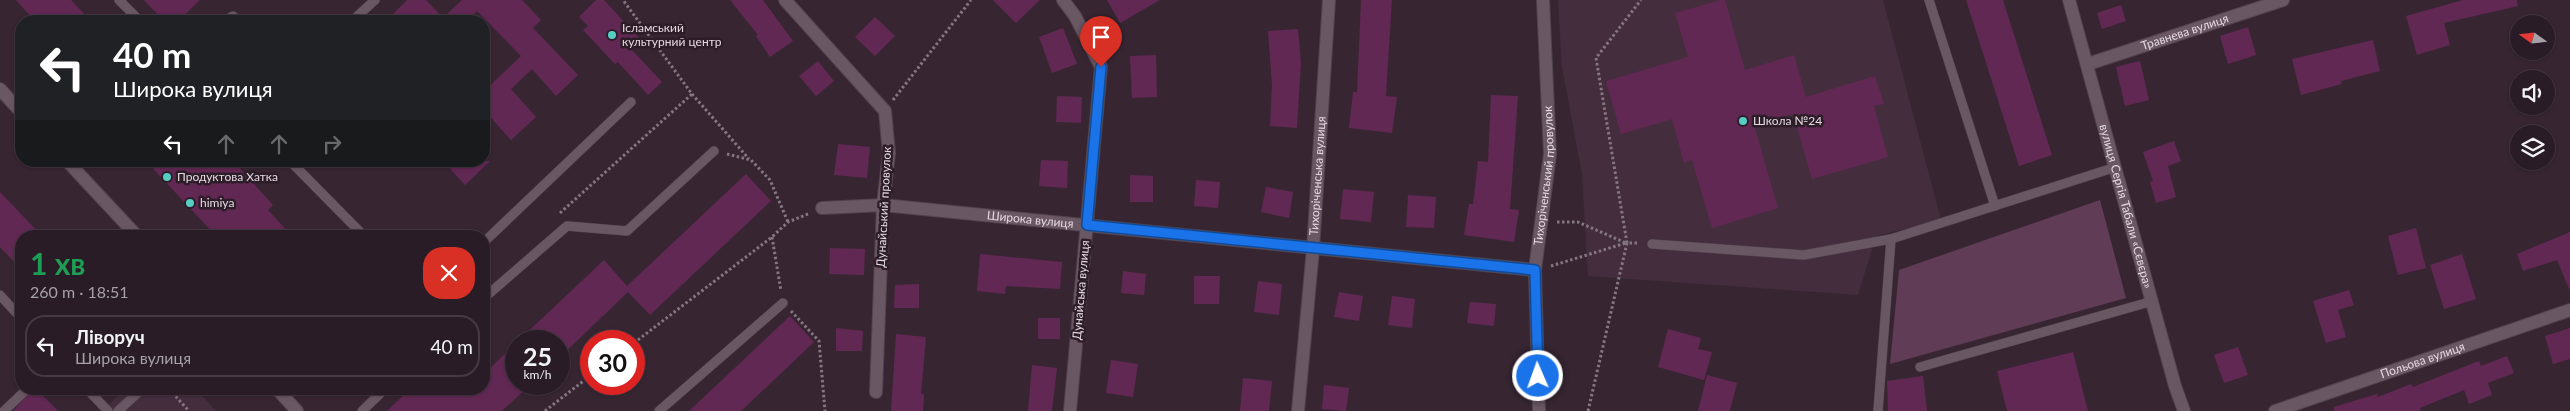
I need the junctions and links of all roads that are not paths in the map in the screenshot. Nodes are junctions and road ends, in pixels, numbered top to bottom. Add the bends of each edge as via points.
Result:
1 (119, 0) edge
2 (375, 0) edge
3 (785, 0) edge
4 (1063, 0) edge
5 (1329, 0) edge
6 (1543, 0) edge
7 (1929, 0) edge
8 (2069, 0) edge
9 (2284, 0) edge
10 (134, 15) edge
11 (359, 15) edge
12 (2088, 64) junction
13 (0, 89) edge
14 (631, 102) dead end
15 (15, 105) edge
16 (714, 151) road end
17 (73, 167) edge
18 (296, 167) edge
19 (2116, 167) junction
20 (883, 205) junction
21 (1995, 206) junction
22 (822, 208) road end
23 (1087, 225) junction
24 (131, 230) edge
25 (358, 230) edge
26 (490, 236) edge
27 (1891, 239) junction
28 (1652, 244) road end
29 (1313, 249) junction
30 (1535, 270) junction
31 (490, 293) edge
32 (0, 295) edge
33 (2153, 301) junction
34 (784, 303) road end
35 (2570, 310) edge
36 (15, 311) edge
37 (1920, 367) dead end
38 (876, 392) dead end
39 (21, 395) edge
40 (93, 395) edge
41 (135, 395) edge
42 (283, 395) edge
43 (379, 395) edge
44 (4, 411) edge
45 (108, 411) edge
46 (118, 411) edge
47 (298, 411) edge
48 (362, 411) edge
49 (659, 411) edge
50 (1070, 411) edge
51 (1298, 411) edge
52 (1539, 411) edge
53 (1878, 411) edge
54 (2184, 411) edge
55 (2275, 411) edge

1 - 10 lane
2 - 11 lane
3 - 20 street, Дунайський провулок via 884,111 889,153
4 - 23 street, Дунайська вулиця via 1075,16 1101,67
5 - 29 street, Тихоріченська вулиця
6 - 30 street, Тихоріченський провулок via 1550,154
7 - 21 lane
8 - 12 street, вулиця Сергія Табали «Сєвєра»
9 - 12 street, Травнева вулиця
12 - 19 street, вулиця Сергія Табали «Сєвєра»
13 - 15 street
14 - 26 lane
16 - 31 lane via 628,231 567,226
17 - 24 street
18 - 25 lane
19 - 21 lane
19 - 33 street, вулиця Сергія Табали «Сєвєра»
20 - 22 street, Широка вулиця
20 - 23 street, Широка вулиця
20 - 38 street, Дунайський провулок
21 - 27 lane
23 - 29 street, Широка вулиця
23 - 50 street, Дунайська вулиця
27 - 28 lane via 1804,255
27 - 53 lane
29 - 30 street, Широка вулиця
29 - 51 street, Тихоріченська вулиця
30 - 52 street, Тихоріченський провулок
32 - 36 lane
33 - 37 lane
33 - 54 street, вулиця Сергія Табали «Сєвєра»
34 - 49 lane
35 - 55 street, Польова вулиця
39 - 44 lane
40 - 45 lane
41 - 46 lane
42 - 47 street
43 - 48 lane

